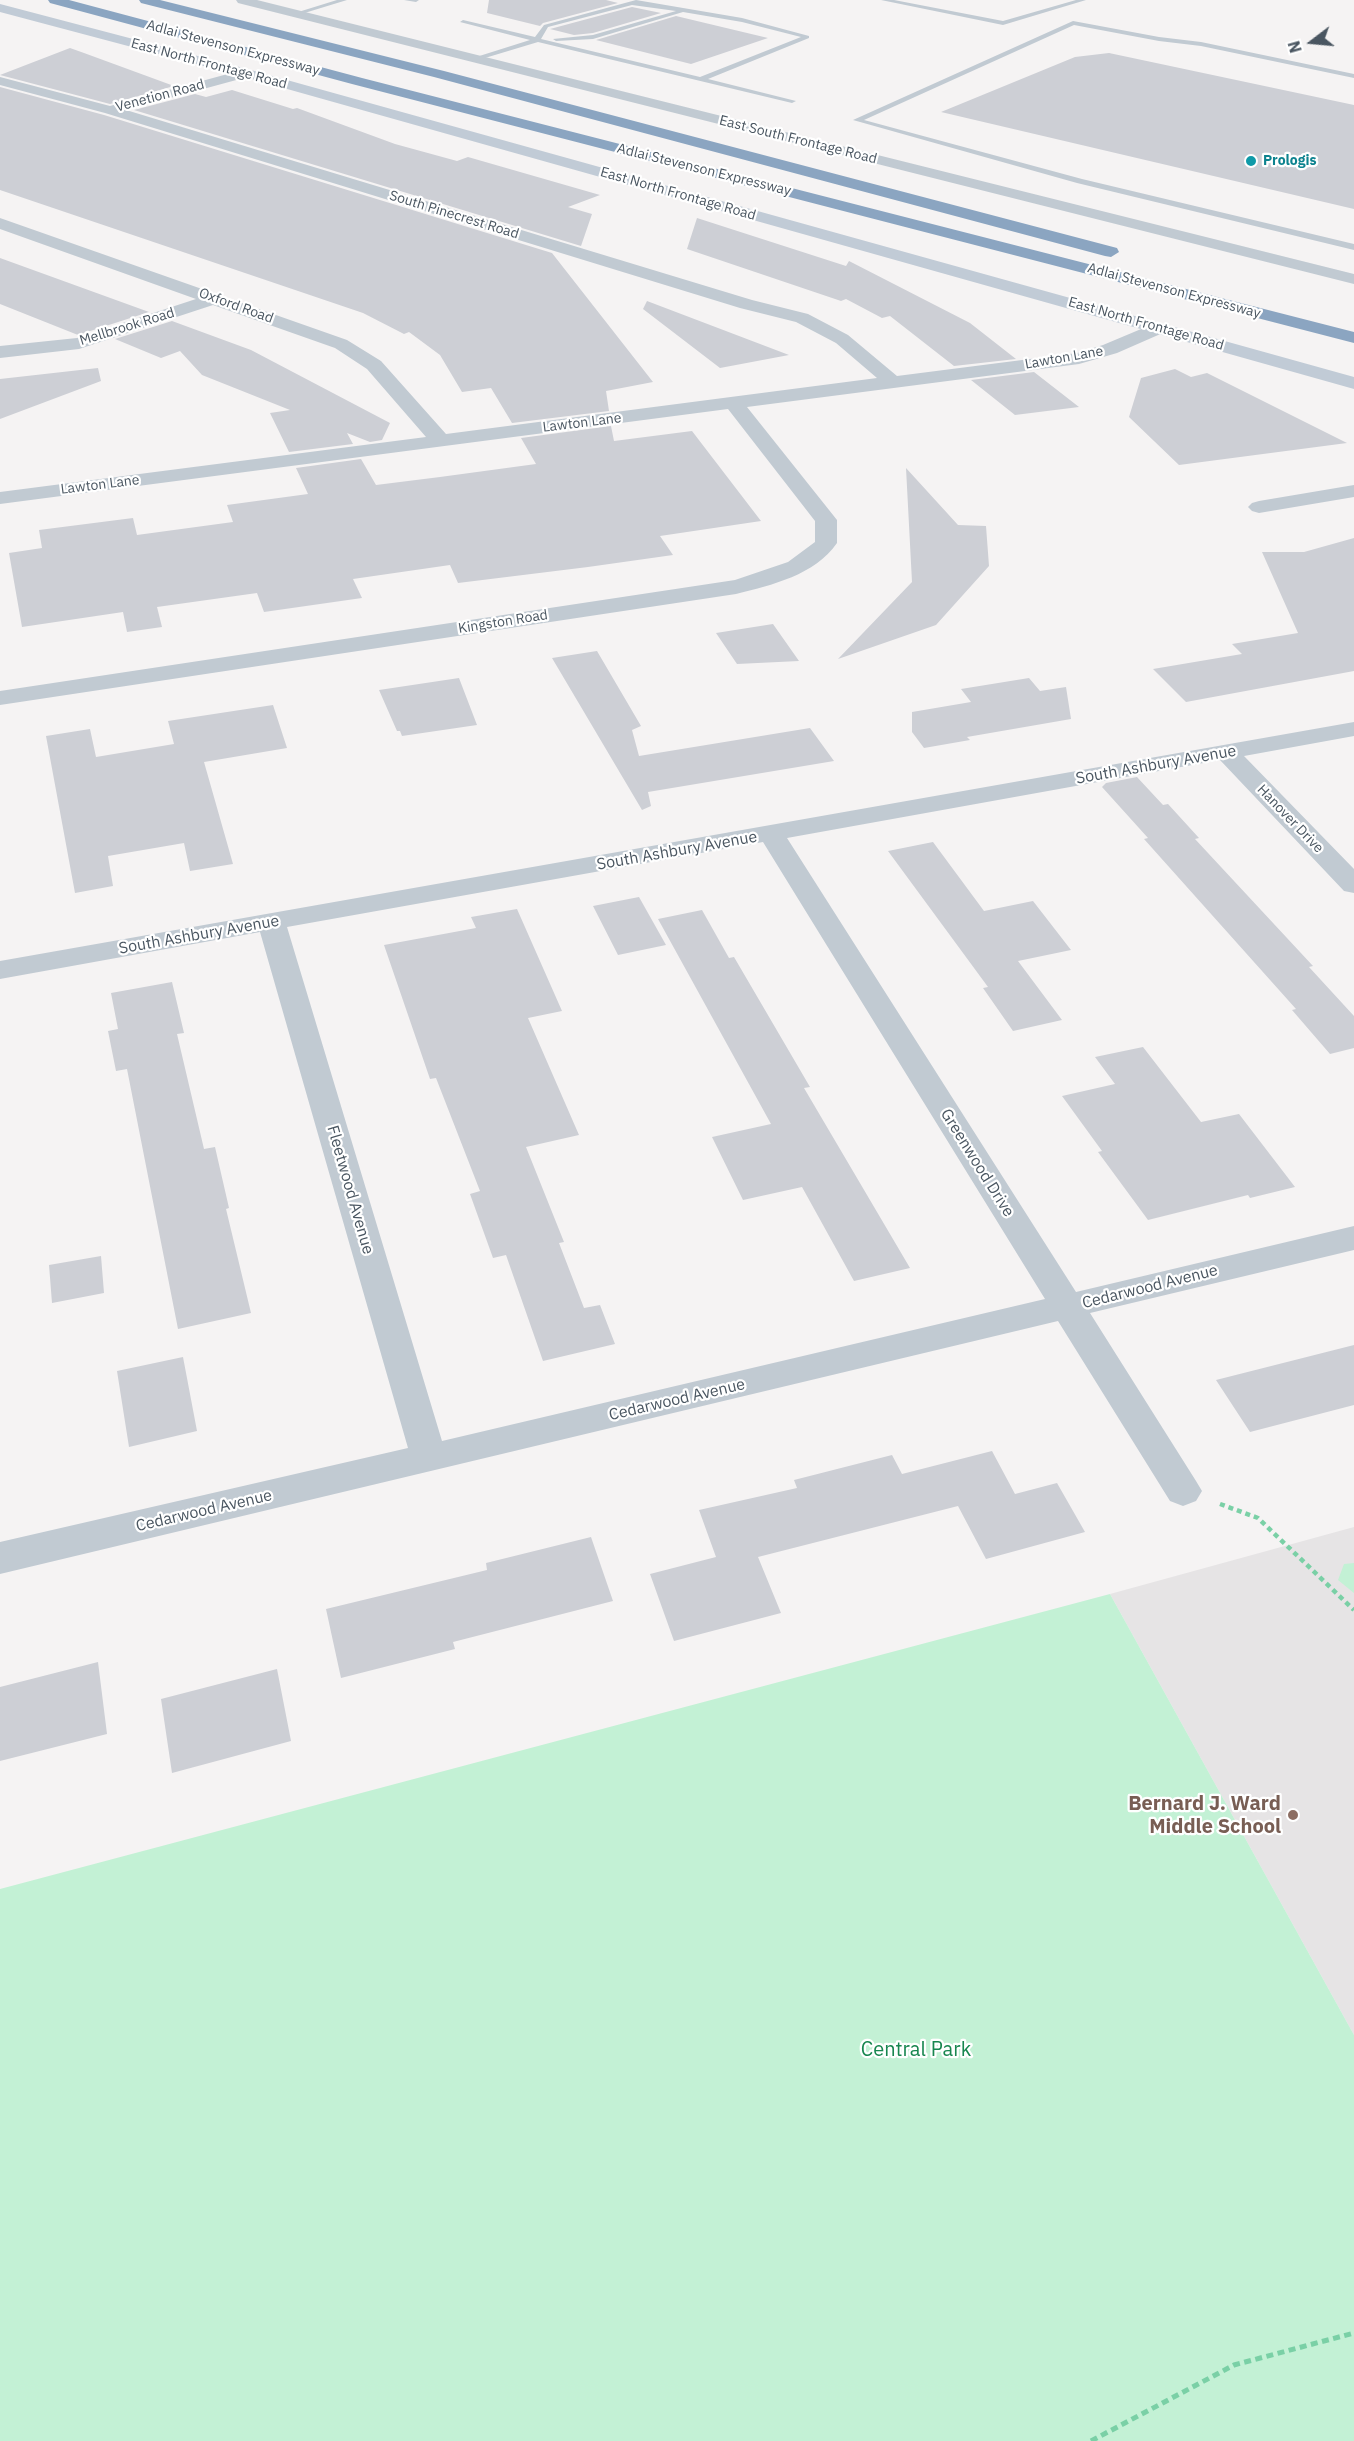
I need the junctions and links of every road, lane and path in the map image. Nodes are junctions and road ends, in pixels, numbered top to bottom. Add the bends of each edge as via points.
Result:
1 (54, 0) edge
2 (146, 0) edge
3 (242, 0) edge
4 (344, 0) edge
5 (407, 0) edge
6 (416, 0) edge
7 (642, 0) edge
8 (884, 0) edge
9 (1083, 0) edge
10 (631, 3) junction
11 (0, 8) edge
12 (686, 11) junction
13 (298, 13) junction
14 (463, 22) dead end
15 (537, 40) junction
16 (475, 58) junction
17 (246, 74) junction
18 (1354, 76) edge
19 (701, 79) junction
20 (0, 81) edge
21 (792, 101) dead end
22 (110, 110) junction
23 (0, 223) edge
24 (1354, 247) edge
25 (1124, 255) dead end
26 (1354, 279) edge
27 (216, 298) junction
28 (1159, 327) junction
29 (1354, 339) edge
30 (0, 352) edge
31 (893, 382) junction
32 (1354, 383) edge
33 (734, 404) junction
34 (441, 440) junction
35 (1354, 491) edge
36 (0, 498) edge
37 (1259, 507) dead end
38 (0, 698) edge
39 (1354, 729) edge
40 (1227, 753) junction
41 (771, 834) junction
42 (1354, 885) edge
43 (271, 922) junction
44 (0, 970) edge
45 (1354, 1238) edge
46 (1067, 1307) junction
47 (429, 1458) junction
48 (1184, 1491) joint
49 (0, 1558) edge
50 (1354, 1610) edge
51 (1354, 2333) edge
52 (1091, 2441) edge

1 - 29 highway, Adlai Stevenson Expressway
2 - 25 highway, Adlai Stevenson Expressway
3 - 13 street, East South Frontage Road
4 - 13 lane
5 - 6 lane
7 - 10 lane
8 - 9 lane via 1004,23
10 - 12 lane
10 - 15 lane via 546,26
11 - 17 street, East North Frontage Road
12 - 15 lane via 593,37
12 - 19 lane via 780,28 807,37
13 - 16 street, East South Frontage Road
14 - 15 lane
15 - 16 lane
15 - 19 lane
16 - 26 street, East South Frontage Road
17 - 22 street, Venetion Road
17 - 28 street, East North Frontage Road
18 - 24 lane via 1201,44 1073,23 857,120 1080,181
19 - 21 lane
20 - 22 street, South Pinecrest Road
22 - 31 street, South Pinecrest Road via 802,318 842,339
23 - 27 street, Oxford Road
27 - 30 street, Mellbrook Road via 79,343
27 - 34 street, Oxford Road via 341,344 374,365
28 - 31 street, Lawton Lane via 1110,349 1078,358
28 - 32 street, East North Frontage Road
31 - 33 street, Lawton Lane
33 - 34 street, Lawton Lane
33 - 38 street, Kingston Road via 826,520 826,543 792,570 727,588
34 - 36 street, Lawton Lane
35 - 37 street
39 - 40 street, South Ashbury Avenue
40 - 41 street, South Ashbury Avenue
40 - 42 street, Hanover Drive
41 - 43 street, South Ashbury Avenue
41 - 46 street, Greenwood Drive
43 - 44 street, South Ashbury Avenue
43 - 47 street, Fleetwood Avenue
45 - 46 street, Cedarwood Avenue
46 - 47 street, Cedarwood Avenue
46 - 48 street, Greenwood Drive
47 - 49 street, Cedarwood Avenue
48 - 50 path via 1258,1518
51 - 52 path via 1234,2365

